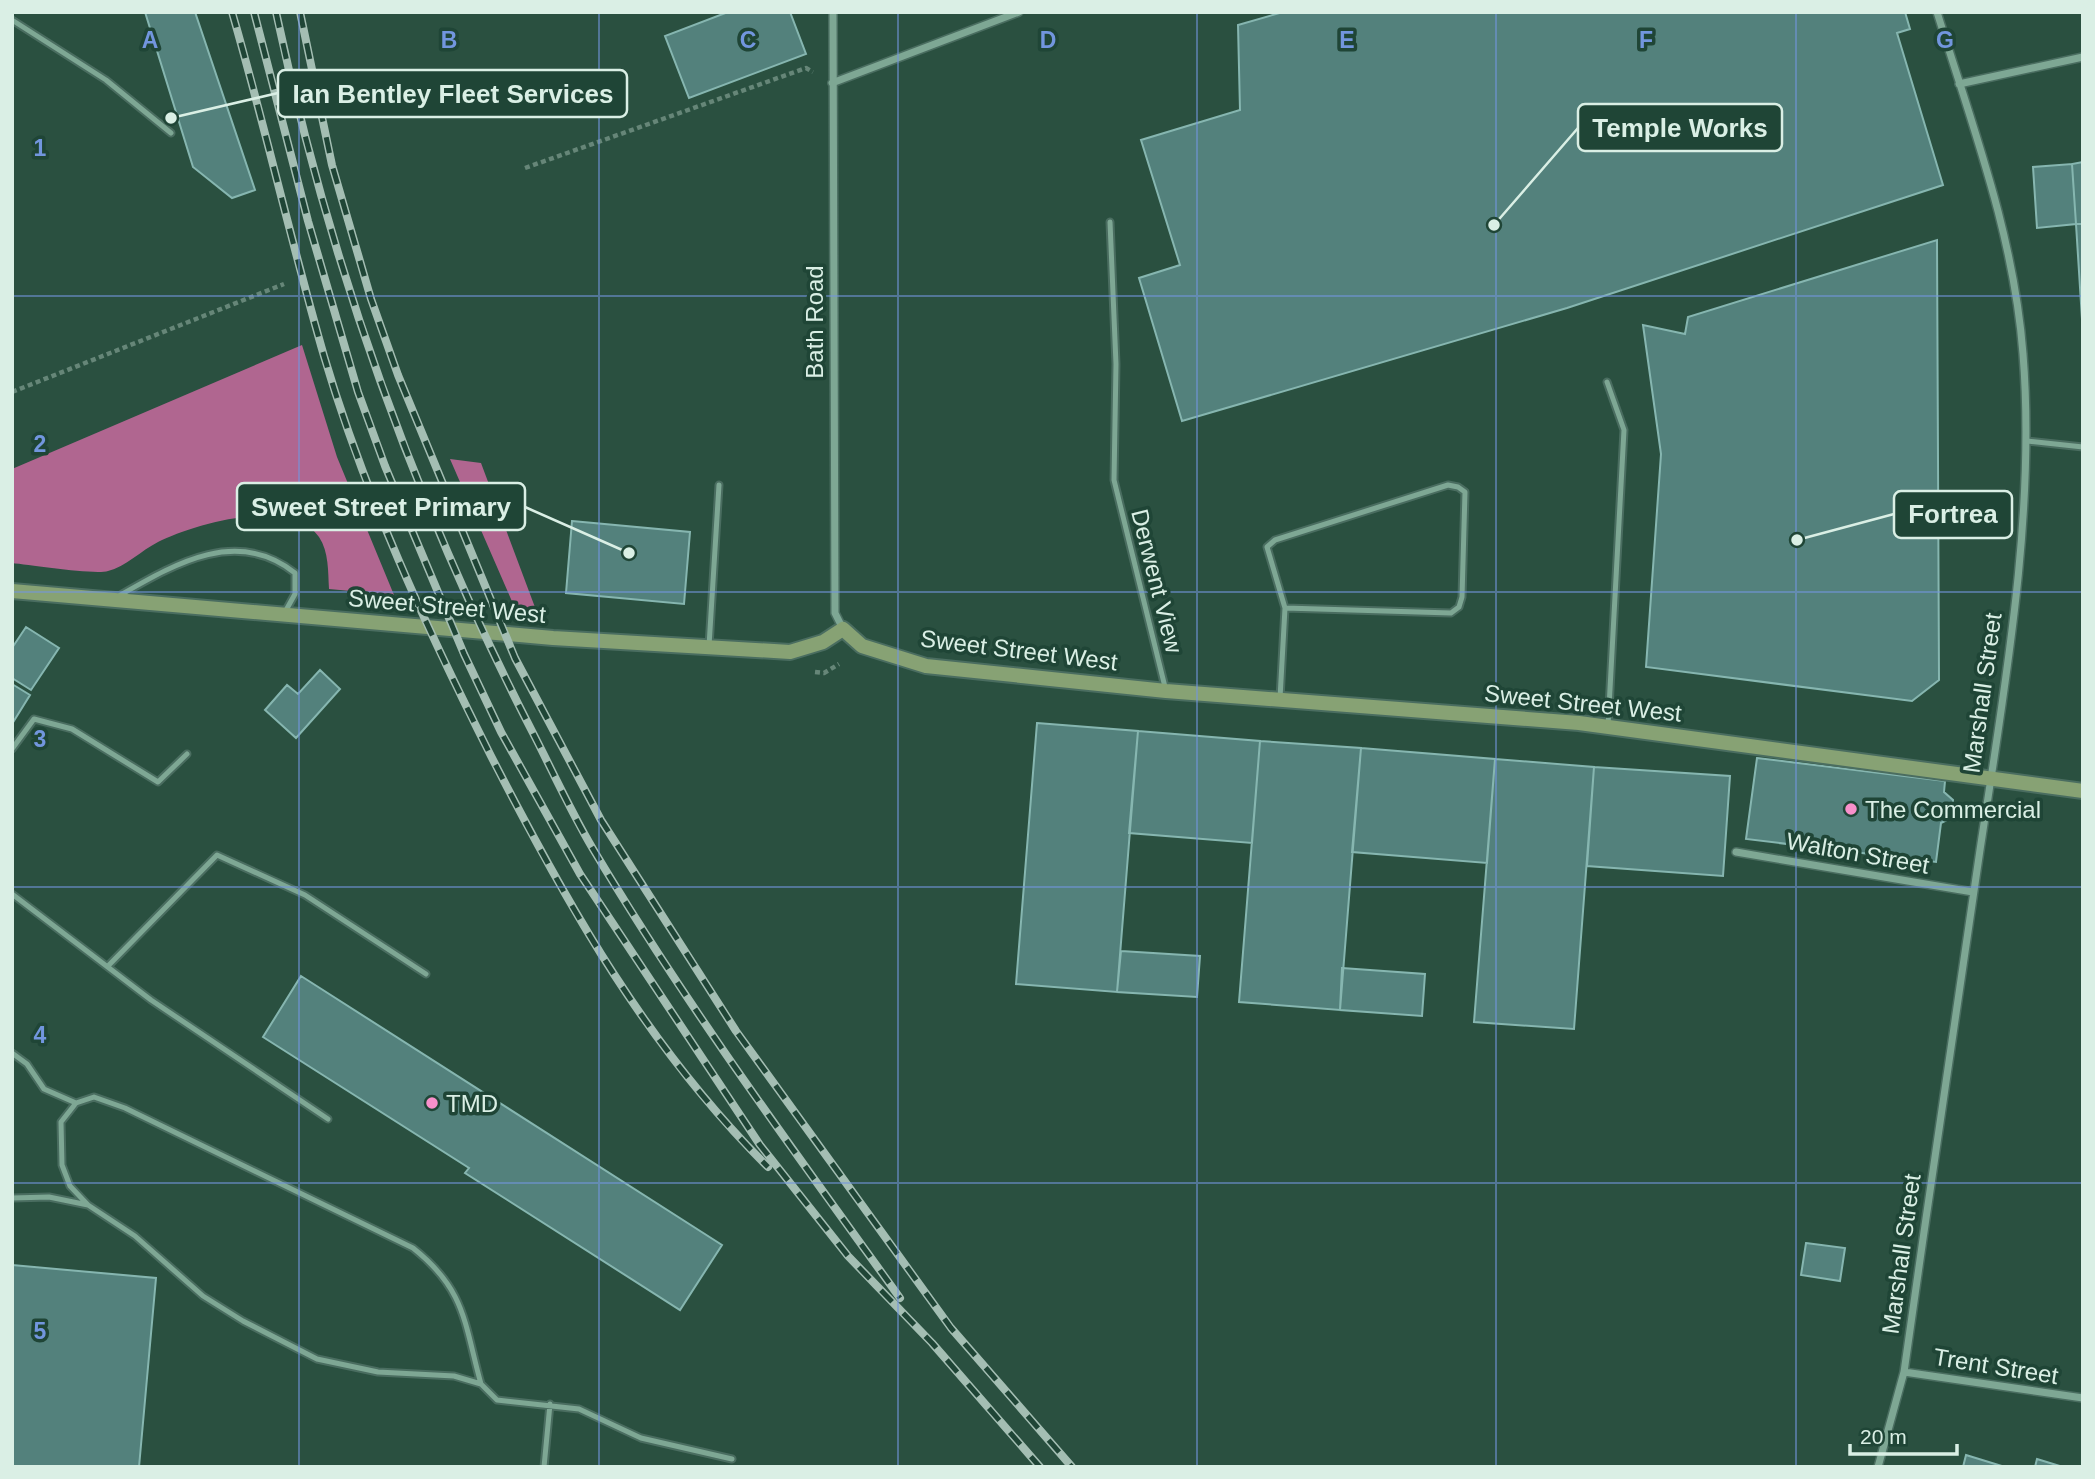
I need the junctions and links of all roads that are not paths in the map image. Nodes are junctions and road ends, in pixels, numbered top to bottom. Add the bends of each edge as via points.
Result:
1 (833, 12) edge
2 (1018, 12) edge
3 (1937, 12) edge
4 (12, 20) edge
5 (2083, 57) edge
6 (832, 83) junction
7 (1959, 84) junction
8 (171, 133) dead end
9 (1110, 222) dead end
10 (1607, 382) dead end
11 (2027, 441) junction
12 (2083, 447) edge
13 (719, 485) dead end
14 (12, 591) edge
15 (111, 600) junction
16 (1285, 608) junction
17 (283, 615) junction
18 (844, 629) junction
19 (709, 648) junction
20 (1166, 691) junction
21 (1280, 698) junction
22 (1608, 726) junction
23 (12, 749) edge
24 (187, 754) dead end
25 (1991, 776) junction
26 (2083, 791) edge
27 (1736, 852) dead end
28 (1973, 892) junction
29 (12, 894) edge
30 (108, 966) junction
31 (426, 974) dead end
32 (12, 1053) edge
33 (76, 1103) junction
34 (328, 1119) dead end
35 (12, 1198) edge
36 (88, 1205) junction
37 (1904, 1372) junction
38 (481, 1384) junction
39 (2083, 1398) edge
40 (550, 1404) junction
41 (732, 1459) dead end
42 (544, 1467) edge
43 (1878, 1467) edge

1 - 6 street, Bath Road
2 - 6 street
3 - 7 street, Marshall Street
4 - 8 lane via 106,80
5 - 7 street
6 - 18 street, Bath Road via 835,613
7 - 11 street, Marshall Street via 2001,214 2015,280
9 - 20 lane, Derwent View via 1116,364 1114,480
10 - 22 lane via 1624,430
11 - 12 lane
11 - 25 street, Marshall Street via 2014,601
13 - 19 lane
14 - 15 street, Sweet Street West
15 - 17 street, Sweet Street West
15 - 17 lane via 178,562 216,552 248,552 276,558 295,573 295,594
16 - 16 lane via 1266,547 1275,540 1448,485 1465,492 1459,607 1451,612
16 - 21 lane
17 - 19 street, Sweet Street West
18 - 19 street, Sweet Street West via 823,642 790,652
18 - 20 street, Sweet Street West via 862,646 926,666
20 - 21 street, Sweet Street West
21 - 22 street, Sweet Street West
22 - 25 street, Sweet Street West
23 - 24 lane via 34,719 72,729 158,782
25 - 26 street, Sweet Street West
25 - 28 street, Marshall Street
27 - 28 street, Walton Street
28 - 37 street, Marshall Street
29 - 30 lane
30 - 31 lane via 217,855 305,895
30 - 34 lane
32 - 33 lane via 44,1089
33 - 36 lane via 61,1122 62,1165 70,1186
33 - 38 lane via 94,1097 125,1108 413,1248 452,1286
35 - 36 lane via 49,1197
36 - 38 lane via 135,1236 203,1296 317,1359 378,1372 454,1376
37 - 39 street, Trent Street
37 - 43 street, Marshall Street
38 - 40 lane via 497,1400
40 - 41 lane via 579,1409 641,1438
40 - 42 lane

